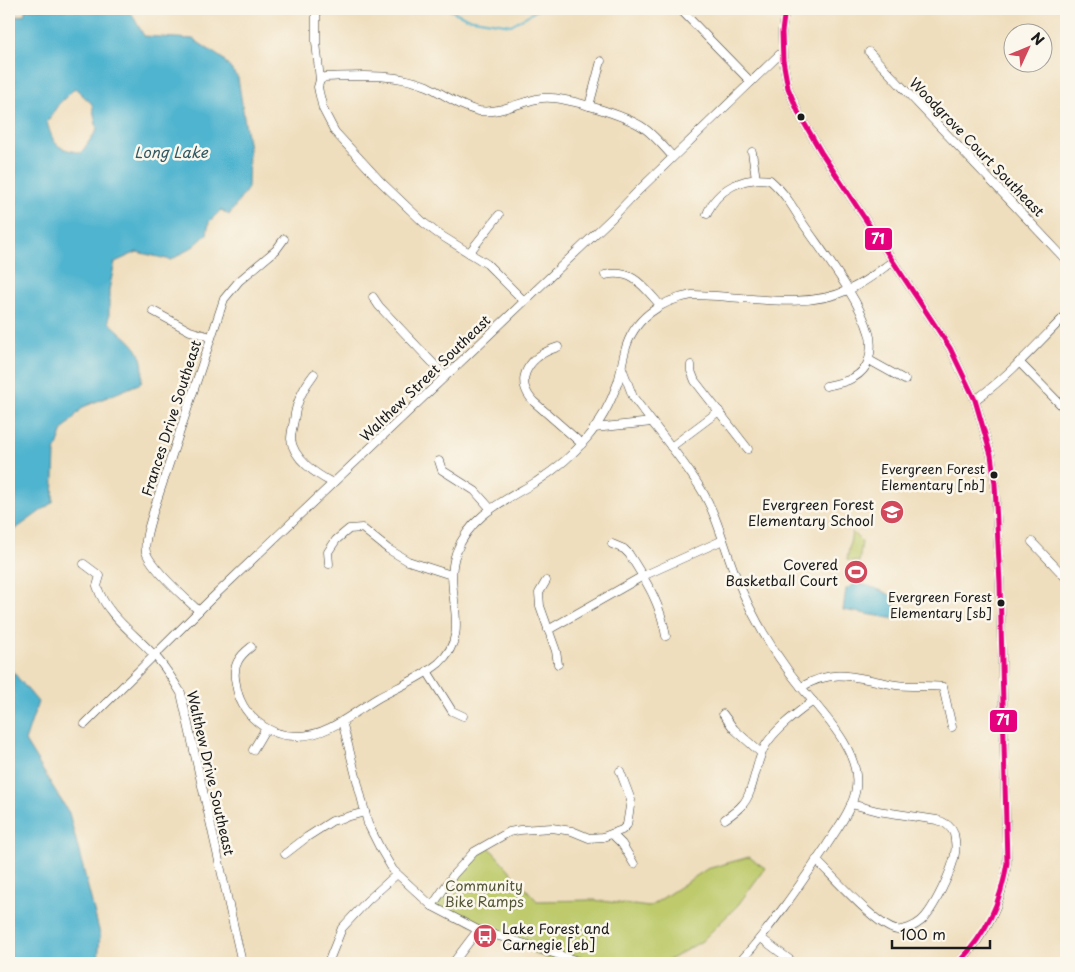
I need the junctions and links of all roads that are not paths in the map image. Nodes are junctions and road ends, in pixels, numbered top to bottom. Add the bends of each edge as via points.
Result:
1 (316, 9) edge
2 (680, 9) edge
3 (785, 9) edge
4 (782, 52) junction
5 (869, 52) dead end
6 (601, 61) dead end
7 (320, 80) junction
8 (751, 82) junction
9 (589, 106) junction
10 (752, 152) dead end
11 (673, 157) junction
12 (756, 179) junction
13 (707, 214) dead end
14 (499, 215) dead end
15 (284, 239) dead end
16 (470, 253) junction
17 (1066, 260) edge
18 (893, 261) junction
19 (605, 274) dead end
20 (848, 290) junction
21 (373, 297) dead end
22 (524, 301) junction
23 (660, 306) junction
24 (153, 312) dead end
25 (1066, 315) edge
26 (211, 337) junction
27 (558, 347) dead end
28 (869, 360) junction
29 (1019, 362) junction
30 (690, 364) dead end
31 (622, 367) junction
32 (314, 374) dead end
33 (445, 376) junction
34 (906, 380) dead end
35 (826, 386) dead end
36 (975, 400) junction
37 (1066, 410) edge
38 (719, 411) junction
39 (652, 422) junction
40 (594, 428) junction
41 (582, 444) junction
42 (671, 446) junction
43 (748, 450) dead end
44 (439, 460) dead end
45 (333, 483) junction
46 (490, 508) junction
47 (723, 540) junction
48 (1032, 542) dead end
49 (612, 544) dead end
50 (84, 564) dead end
51 (329, 564) dead end
52 (451, 575) junction
53 (643, 576) junction
54 (1066, 578) edge
55 (546, 581) dead end
56 (199, 611) junction
57 (548, 630) junction
58 (666, 636) dead end
59 (251, 647) dead end
60 (155, 655) junction
61 (558, 664) dead end
62 (427, 672) junction
63 (801, 687) junction
64 (812, 701) junction
65 (723, 714) dead end
66 (463, 716) dead end
67 (342, 720) junction
68 (85, 724) dead end
69 (952, 727) dead end
70 (266, 728) junction
71 (254, 750) dead end
72 (761, 754) junction
73 (620, 771) dead end
74 (851, 804) junction
75 (365, 812) junction
76 (725, 819) dead end
77 (612, 834) junction
78 (285, 854) dead end
79 (816, 860) junction
80 (634, 864) dead end
81 (397, 874) junction
82 (432, 906) junction
83 (478, 930) junction
84 (761, 938) junction
85 (242, 963) edge
86 (328, 963) edge
87 (452, 963) edge
88 (584, 963) edge
89 (739, 963) edge
90 (794, 963) edge
91 (958, 963) edge

1 - 7 street
2 - 8 street
3 - 4 street
4 - 8 street, Walthew Street Southeast
4 - 18 street via 788,88 806,127
5 - 17 street, Woodgrove Court Southeast
6 - 9 street
7 - 9 street via 325,77 390,76 425,86 466,107 485,111 545,98 560,98
7 - 16 street via 318,87 323,109 335,132 424,223
8 - 11 street, Walthew Street Southeast
9 - 11 street via 642,126
10 - 12 street
11 - 22 street, Walthew Street Southeast
12 - 13 street via 739,183 718,194
12 - 20 street via 770,180 782,191
14 - 16 street
15 - 26 street, Frances Drive Southeast via 276,250 238,281 224,299
16 - 22 street via 487,264
18 - 20 street
18 - 36 street via 950,348
19 - 23 street via 632,276
20 - 23 street via 803,301 692,295
20 - 28 street via 869,333
21 - 33 street
22 - 33 street, Walthew Street Southeast
23 - 31 street via 646,316 633,333
24 - 26 street via 190,331
25 - 29 street
26 - 56 street, Frances Drive Southeast via 155,506 146,552 151,562
27 - 41 street via 546,350 529,366 523,380 524,387 534,402
28 - 34 street
28 - 35 street via 846,382
29 - 36 street
29 - 37 street
30 - 38 street via 695,381
31 - 39 street via 633,397
31 - 40 street via 609,405
32 - 45 street via 303,387 295,411 291,440 306,465 316,475
33 - 45 street, Walthew Street Southeast
36 - 91 street via 991,455 995,484 1008,848 1002,892 992,918 977,944
38 - 42 street
38 - 43 street
39 - 40 street
39 - 42 street
40 - 41 street
41 - 46 street via 548,474
42 - 47 street via 702,490
44 - 46 street via 442,470 475,490
45 - 56 street, Walthew Street Southeast
46 - 52 street via 466,533 453,561
47 - 53 street
47 - 63 street via 756,620
48 - 54 street
49 - 53 street via 629,554
50 - 60 street, Walthew Drive Southeast via 100,576 96,586 106,605
51 - 52 street via 328,552 336,540 349,530 362,528 408,561
52 - 62 street via 457,624 454,643
53 - 57 street
53 - 58 street via 662,615
55 - 57 street via 539,593
56 - 60 street, Walthew Street Southeast
57 - 61 street
59 - 70 street via 238,661 235,681 241,704
60 - 68 street, Walthew Street Southeast
60 - 85 street, Walthew Drive Southeast via 181,693
62 - 66 street via 452,711
62 - 67 street
63 - 64 street
63 - 69 street via 815,679 838,675 896,685 943,687
64 - 72 street via 780,728
64 - 74 street via 844,743 853,762 856,789
65 - 72 street
67 - 70 street via 334,726 300,736 283,735
67 - 75 street
70 - 71 street
72 - 76 street via 744,804
73 - 77 street via 631,800 627,825
74 - 79 street
74 - 79 street via 937,820 950,827 955,853 931,909 910,928 896,930 872,915
75 - 78 street via 332,821
75 - 81 street via 380,848
77 - 80 street
77 - 82 street via 589,838 552,828 508,832 474,852
79 - 84 street
81 - 82 street
81 - 86 street via 342,928
82 - 83 street
83 - 87 street
83 - 88 street
84 - 89 street
84 - 90 street

